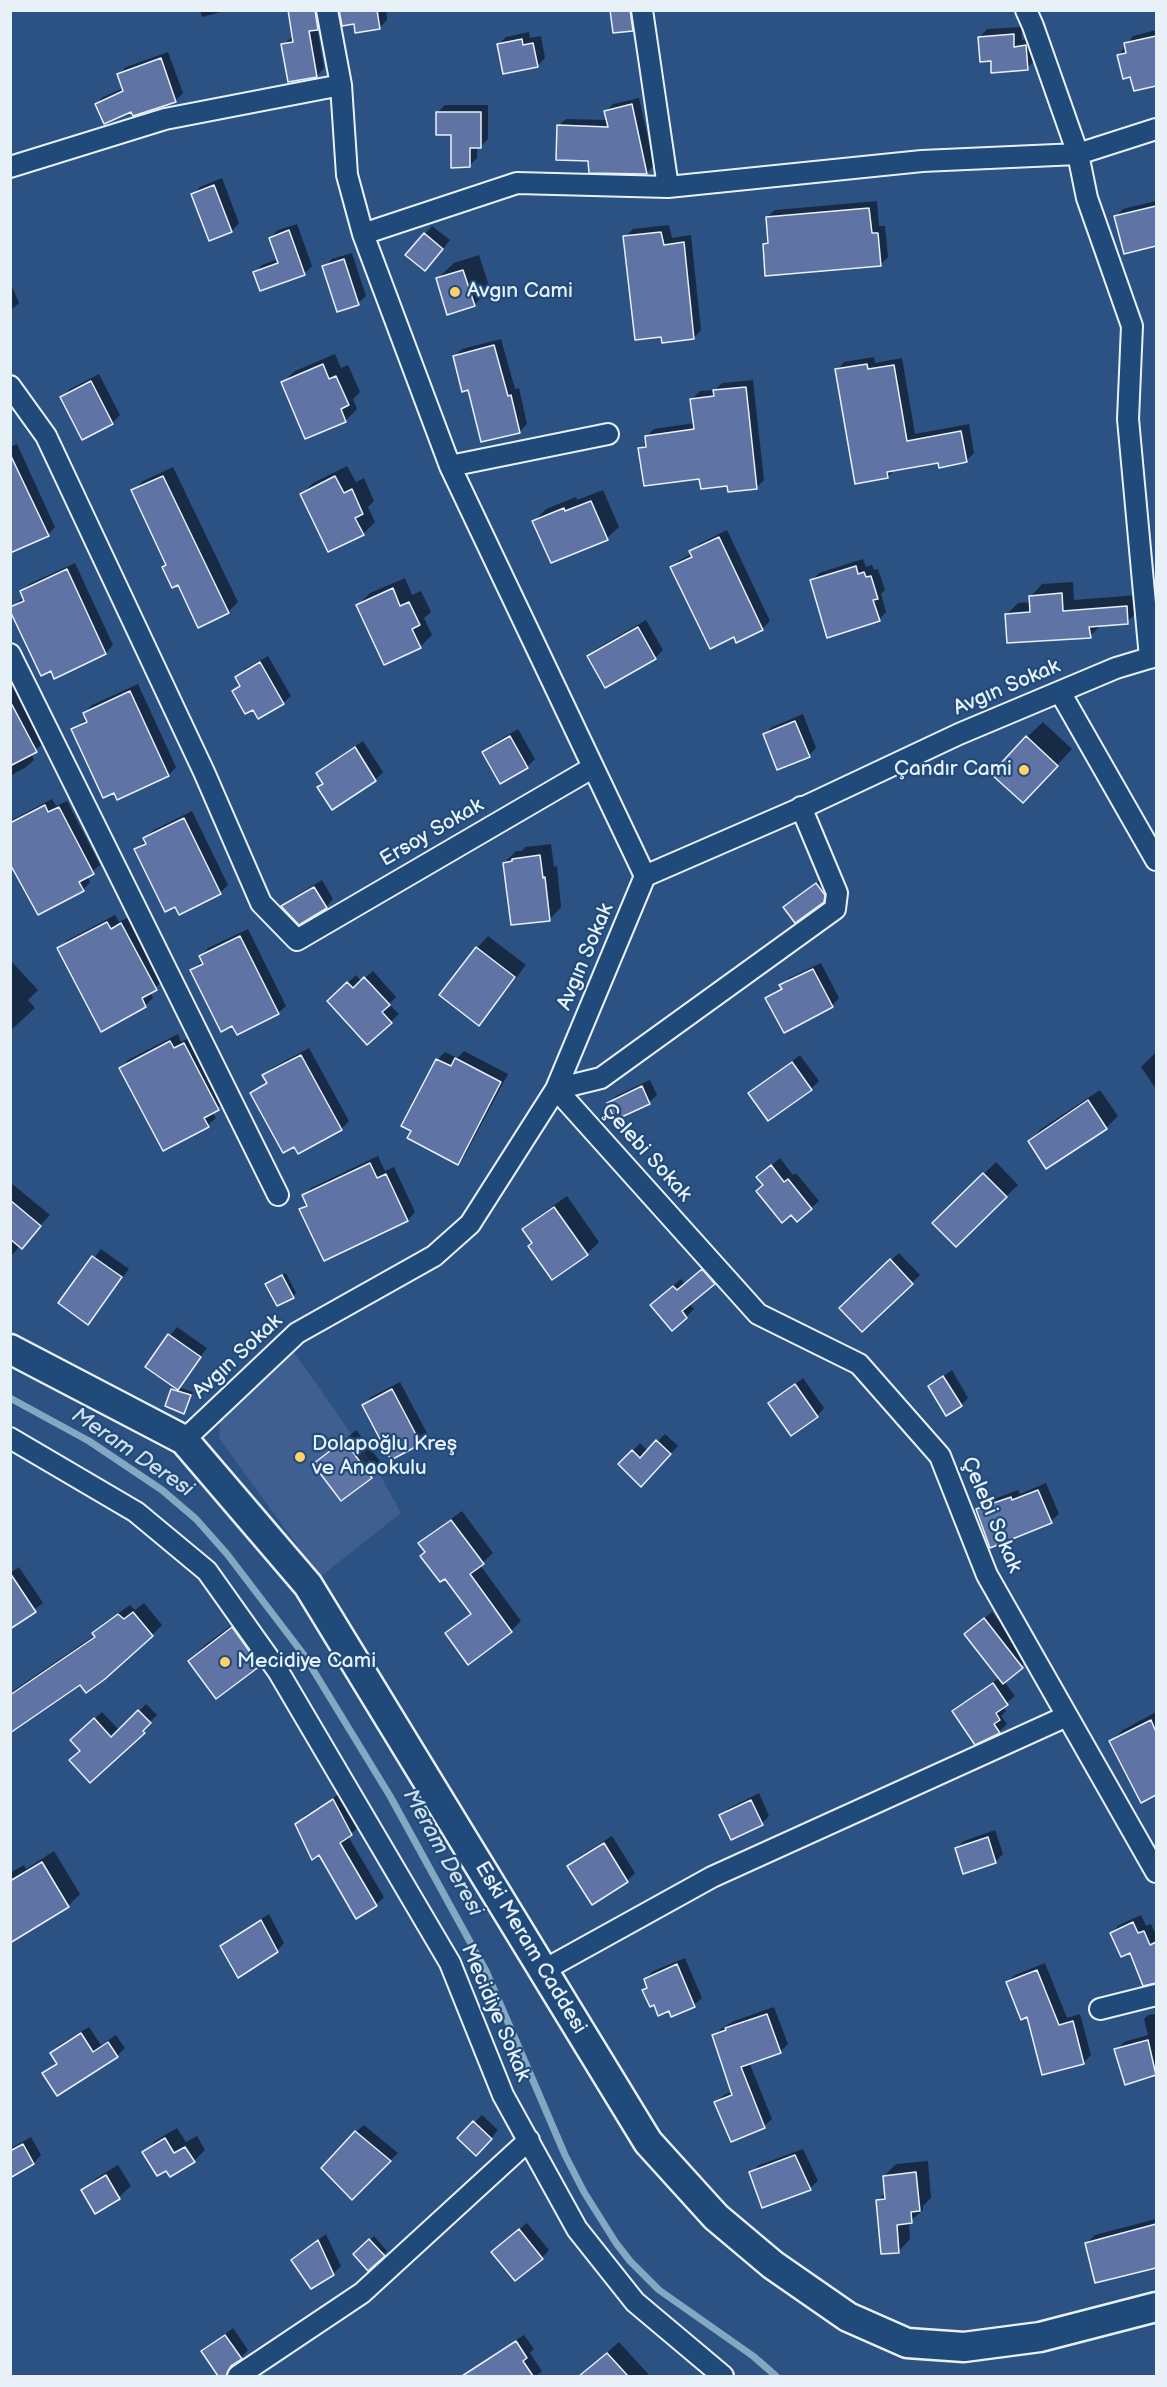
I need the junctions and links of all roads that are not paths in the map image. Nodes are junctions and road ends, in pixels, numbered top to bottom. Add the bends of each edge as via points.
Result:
1 (327, 10) edge
2 (642, 10) edge
3 (1026, 10) edge
4 (341, 85) junction
5 (1156, 129) edge
6 (1078, 154) junction
7 (10, 167) edge
8 (668, 187) junction
9 (363, 234) junction
10 (10, 386) edge
11 (608, 435) dead end
12 (450, 466) junction
13 (10, 654) edge
14 (1153, 657) edge
15 (1060, 692) junction
16 (592, 768) junction
17 (801, 807) junction
18 (1156, 860) edge
19 (645, 876) junction
20 (556, 1089) junction
21 (278, 1195) dead end
22 (10, 1349) edge
23 (184, 1440) junction
24 (12, 1444) edge
25 (1067, 1716) junction
26 (1156, 1872) edge
27 (544, 1970) junction
28 (1156, 1995) edge
29 (1101, 2009) dead end
30 (529, 2140) junction
31 (1156, 2307) edge
32 (238, 2376) edge
33 (723, 2376) edge

1 - 4 street
2 - 8 street
3 - 6 street
4 - 7 street via 165,119
4 - 9 street via 347,175
5 - 6 street
6 - 8 street via 922,161
6 - 14 street via 1088,198 1132,326 1128,419
8 - 9 street via 517,183
9 - 12 street
10 - 16 street, Ersoy Sokak via 51,447 204,772 261,903 297,940
11 - 12 street
12 - 16 street
13 - 21 street
14 - 15 street, Avgın Sokak
15 - 17 street, Avgın Sokak
15 - 18 street
16 - 19 street
17 - 19 street, Avgın Sokak
17 - 20 street via 837,893 835,909 601,1078
19 - 20 street, Avgın Sokak
20 - 23 street, Avgın Sokak via 470,1224 434,1256 297,1333
20 - 25 street, Çelebi Sokak via 758,1314 859,1364 940,1456 987,1575
22 - 23 street, Eski Meram Caddesi
23 - 27 street, Eski Meram Caddesi via 308,1585
24 - 30 street, Mecidiye Sokak via 136,1512 207,1571 278,1671 450,1963 504,2095
25 - 26 street, Çelebi Sokak
25 - 27 street via 712,1877
27 - 31 street, Eski Meram Caddesi via 648,2142 716,2217 773,2265 848,2317 907,2343 964,2347 1040,2337
28 - 29 street
30 - 32 street via 362,2293
30 - 33 street, Mecidiye Sokak via 577,2229 635,2302

